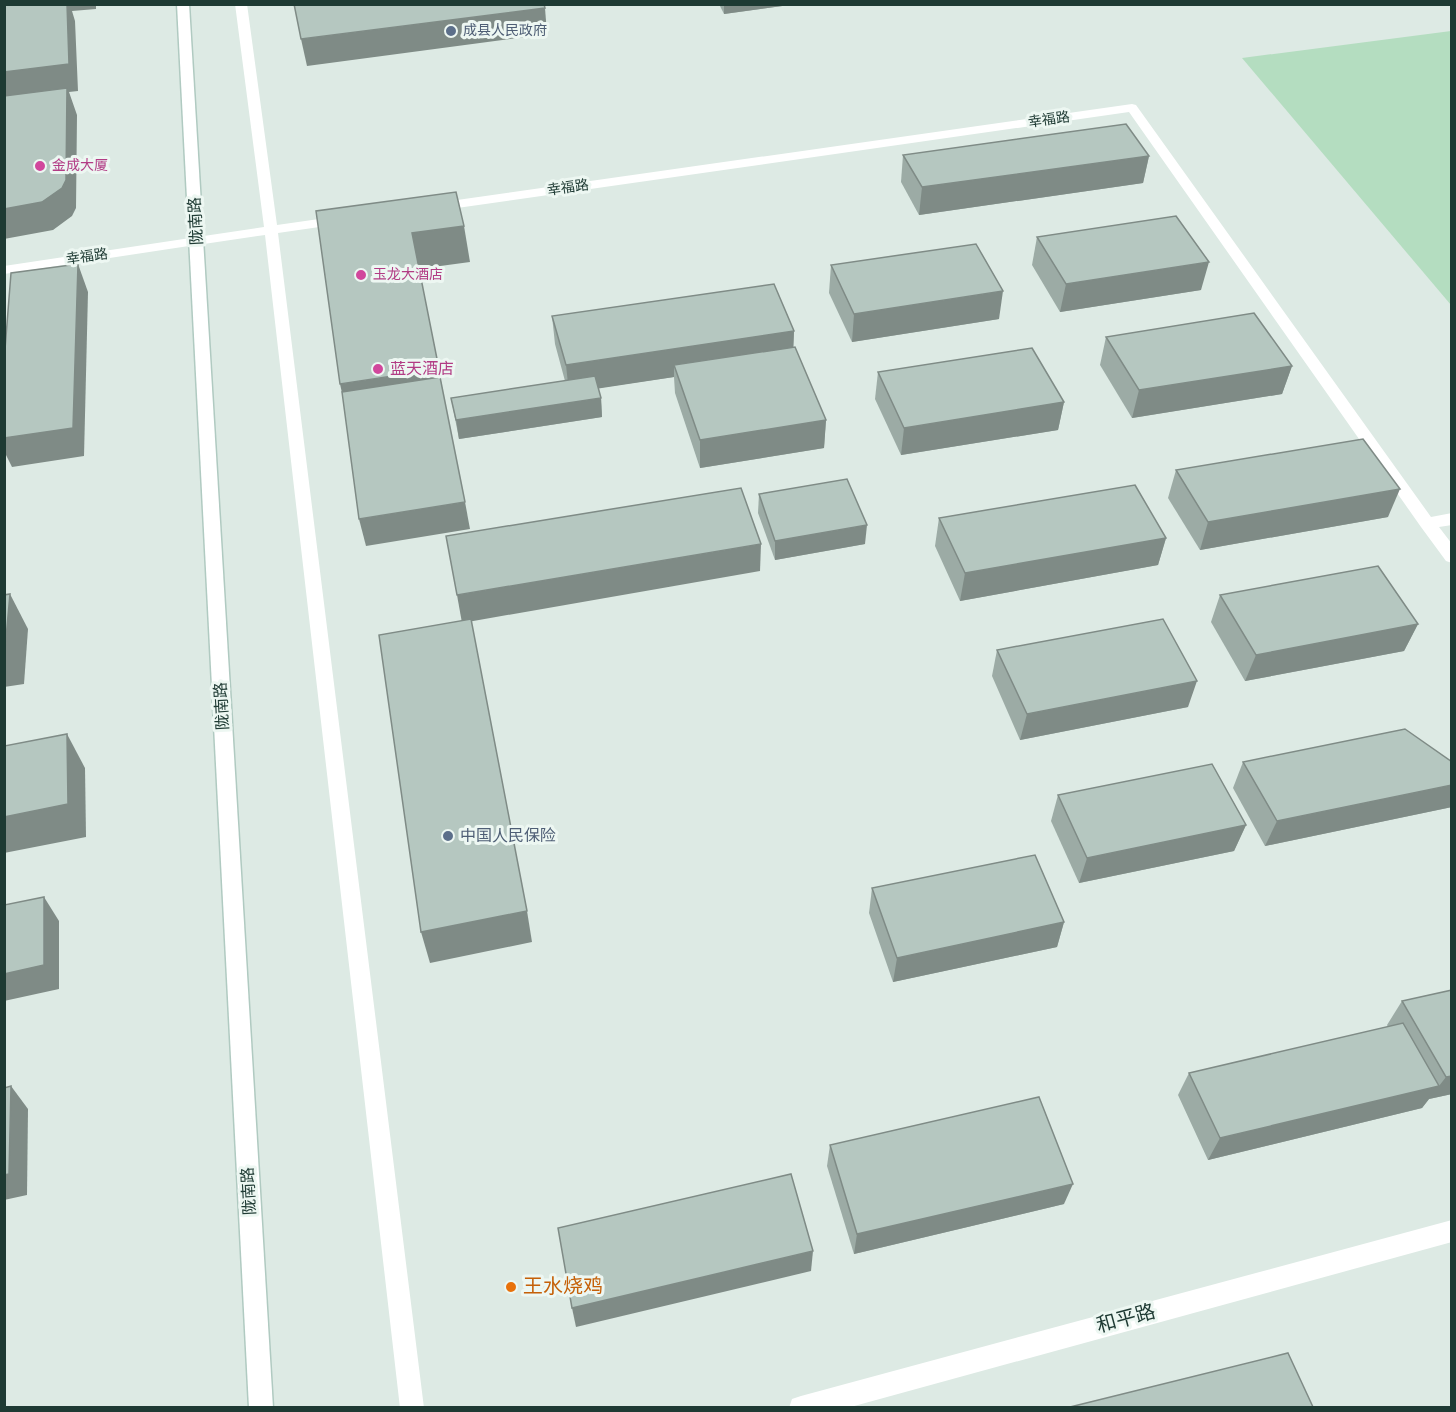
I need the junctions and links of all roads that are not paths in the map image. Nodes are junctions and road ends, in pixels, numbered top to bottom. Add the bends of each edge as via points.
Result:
1 (183, 4) edge
2 (241, 4) edge
3 (424, 209) edge
4 (354, 219) edge
5 (271, 230) junction
6 (197, 241) junction
7 (4, 270) edge
8 (1452, 519) edge
9 (1427, 523) junction
10 (1452, 557) edge
11 (1452, 1232) edge
12 (261, 1407) edge
13 (412, 1407) edge
14 (801, 1407) edge

1 - 6 street, 陇南路
2 - 5 street
3 - 9 street, 幸福路 via 1132,108
4 - 5 street, 幸福路
5 - 6 street, 幸福路
5 - 13 street
6 - 7 street, 幸福路
6 - 12 street, 陇南路
8 - 9 street
9 - 10 street
11 - 14 street, 和平路

